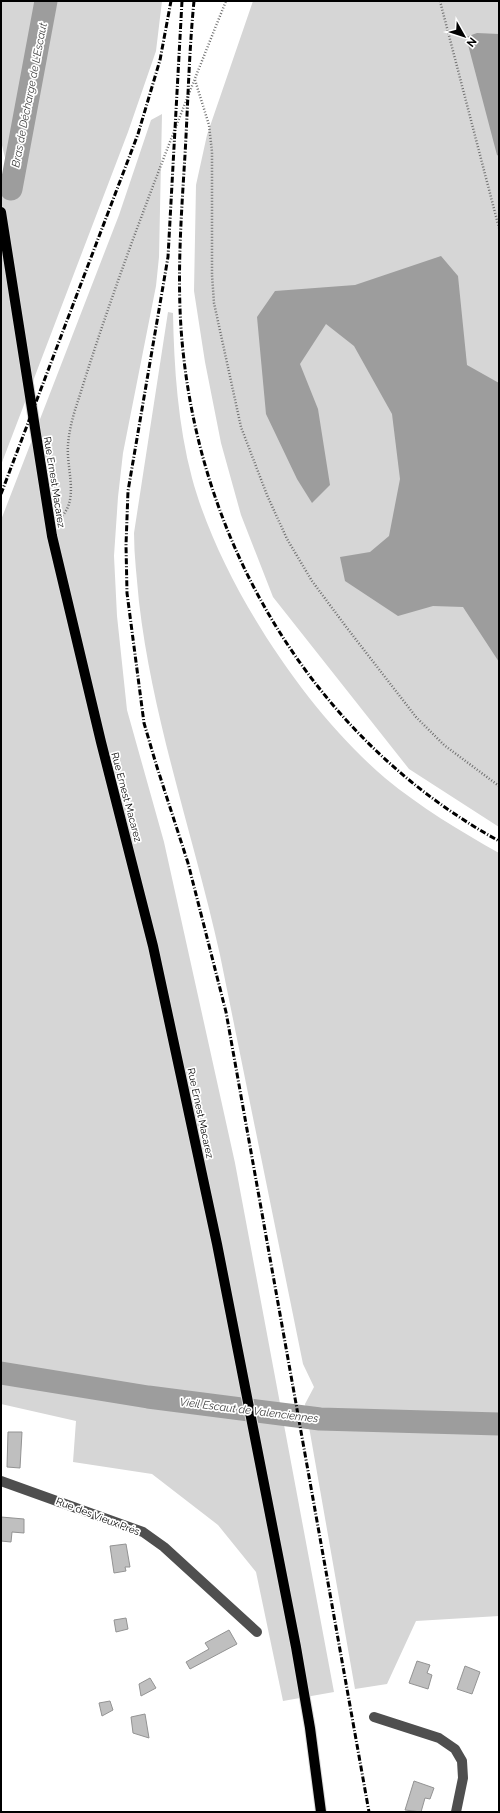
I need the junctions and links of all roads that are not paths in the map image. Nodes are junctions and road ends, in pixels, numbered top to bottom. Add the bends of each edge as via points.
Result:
1 (1, 212) edge
2 (1, 1481) edge
3 (257, 1632) dead end
4 (374, 1717) dead end
5 (321, 1812) edge
6 (456, 1812) edge

1 - 5 main road, Rue Ernest Macarez via 50,524 97,727 153,946 217,1244 280,1561 310,1728
2 - 3 street, Rue des Vieux Prés via 143,1532 164,1547
4 - 6 street via 440,1738 455,1749 462,1761 463,1778

